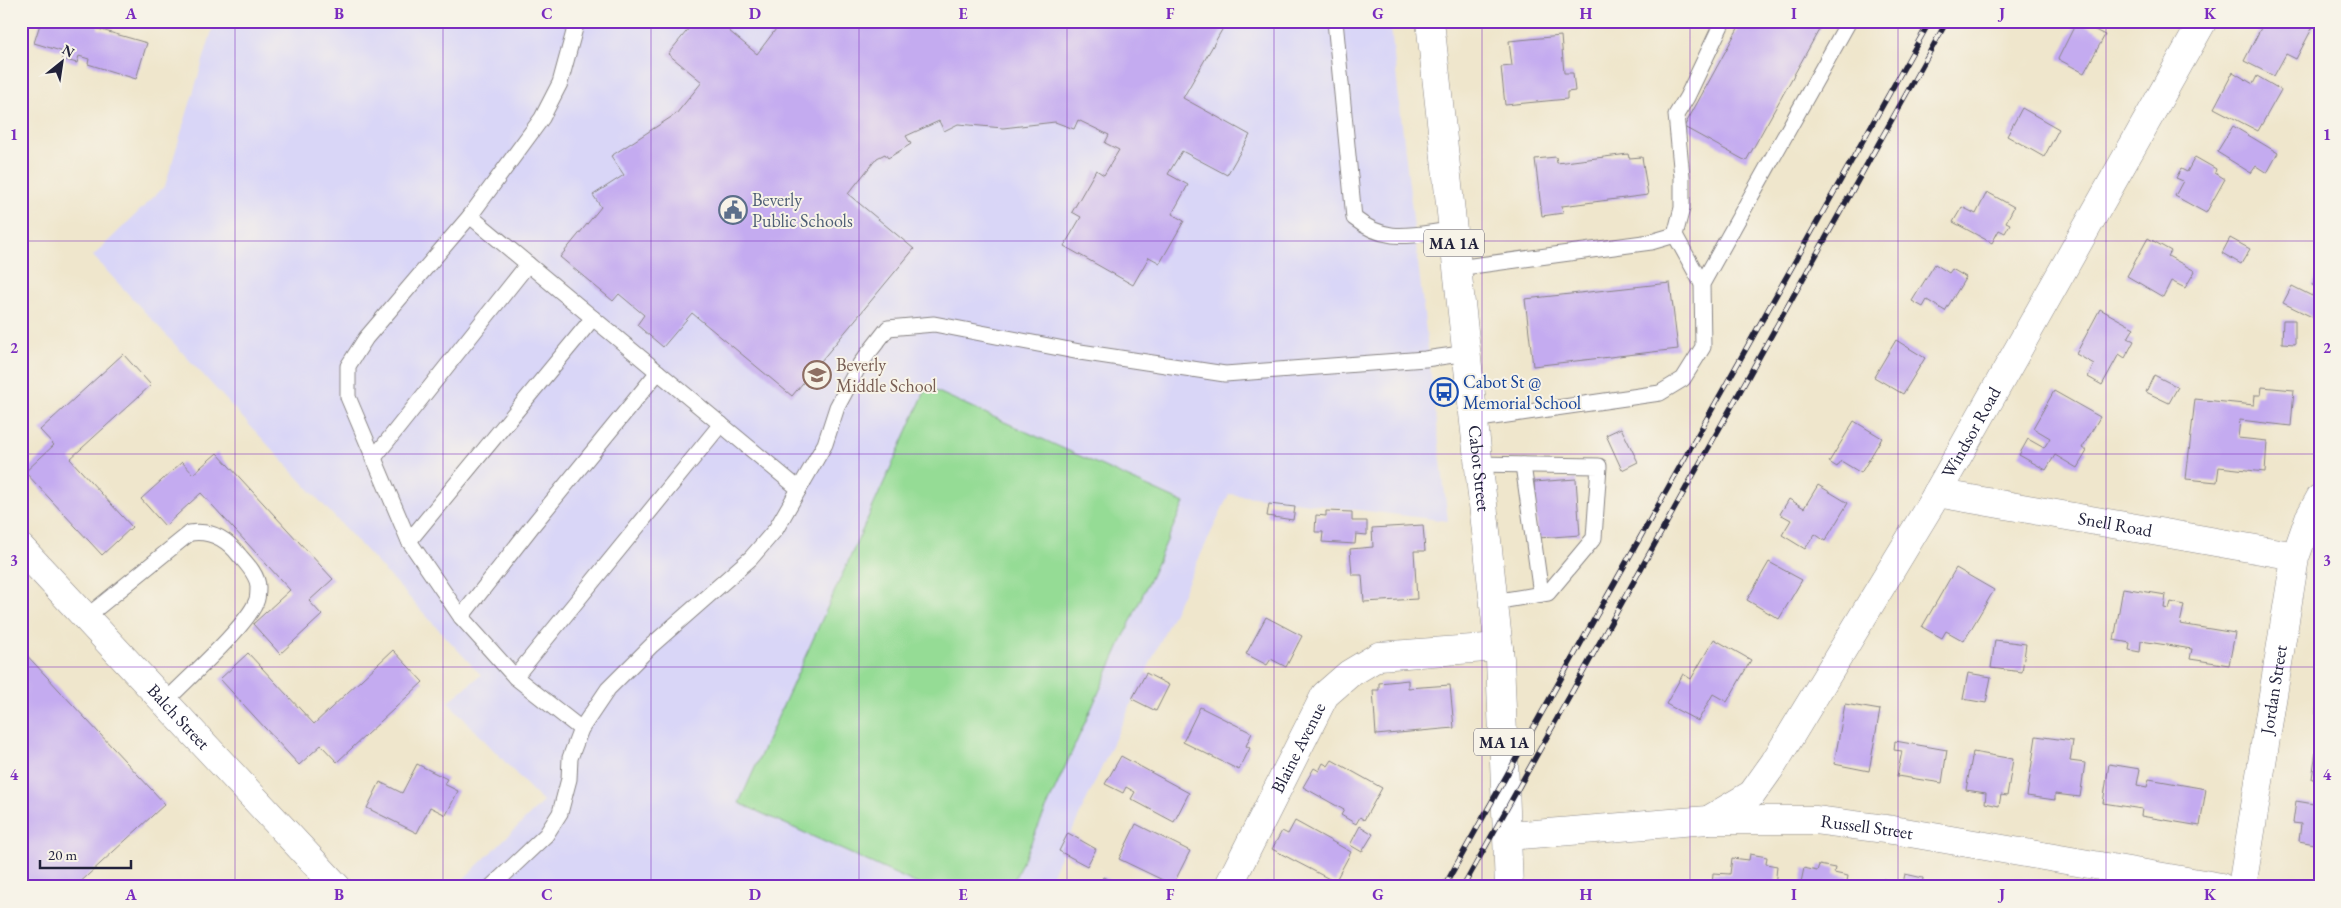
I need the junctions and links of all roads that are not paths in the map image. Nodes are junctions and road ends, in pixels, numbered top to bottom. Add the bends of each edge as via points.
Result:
1 (577, 21) edge
2 (1336, 21) edge
3 (1430, 21) edge
4 (1723, 21) edge
5 (1849, 21) edge
6 (2203, 21) edge
7 (470, 216) junction
8 (1453, 230) junction
9 (1675, 235) junction
10 (528, 264) junction
11 (1457, 268) junction
12 (1702, 284) junction
13 (593, 318) junction
14 (1468, 353) junction
15 (658, 372) junction
16 (1473, 420) junction
17 (721, 424) junction
18 (373, 459) junction
19 (1478, 464) junction
20 (1523, 465) junction
21 (799, 489) junction
22 (1937, 493) junction
23 (2320, 498) edge
24 (409, 541) junction
25 (21, 548) edge
26 (2295, 556) junction
27 (1541, 594) junction
28 (1494, 602) junction
29 (461, 617) junction
30 (86, 618) junction
31 (1499, 647) junction
32 (515, 677) junction
33 (164, 703) junction
34 (581, 729) junction
35 (1708, 820) junction
36 (1508, 836) junction
37 (337, 887) edge
38 (491, 887) edge
39 (1228, 887) edge
40 (1509, 887) edge
41 (2221, 887) edge
42 (2242, 887) edge

1 - 7 lane via 560,83 542,118
2 - 8 lane via 1354,218 1367,228 1390,237
3 - 8 main road, Cabot Street / MA 1A
4 - 9 lane via 1676,115 1682,208
5 - 12 lane
6 - 22 main road, Windsor Road
7 - 10 lane
7 - 18 lane via 366,338 348,366 348,397
8 - 11 main road, Cabot Street / MA 1A
9 - 11 lane via 1651,242
9 - 12 lane
10 - 13 lane
10 - 18 lane
11 - 14 main road, Cabot Street / MA 1A
12 - 16 lane via 1703,347 1683,379 1660,393
13 - 15 lane
13 - 24 lane
14 - 16 main road, Cabot Street / MA 1A
14 - 21 lane via 1225,374 1080,352 934,324 888,328 860,364 837,407 825,444
15 - 17 lane
15 - 29 lane
16 - 19 main road, Cabot Street / MA 1A
17 - 21 lane
17 - 32 lane
18 - 24 lane
19 - 20 lane
19 - 28 main road, Cabot Street / MA 1A
20 - 27 lane
20 - 27 lane via 1599,466 1594,538 1548,593
21 - 34 lane via 776,530 751,558 659,638 608,689
22 - 26 main road, Snell Road
22 - 35 main road, Windsor Road via 1774,763 1752,794
23 - 26 main road, Jordan Street
24 - 29 lane
25 - 30 main road, Balch Street
26 - 42 main road, Jordan Street
27 - 28 lane
28 - 31 main road, Cabot Street / MA 1A
29 - 32 lane
30 - 33 main road, Balch Street
30 - 33 lane via 190,533 204,531 220,537 237,552 258,585 256,602 239,627
31 - 36 main road, Cabot Street / MA 1A
31 - 39 main road, Blaine Avenue via 1379,656 1343,679 1325,695
32 - 34 lane
33 - 37 main road, Balch Street
34 - 38 lane via 570,758 569,779 560,812 546,835
35 - 36 main road, Russell Street
35 - 41 main road, Russell Street via 1825,821
36 - 40 main road, Cabot Street / MA 1A

